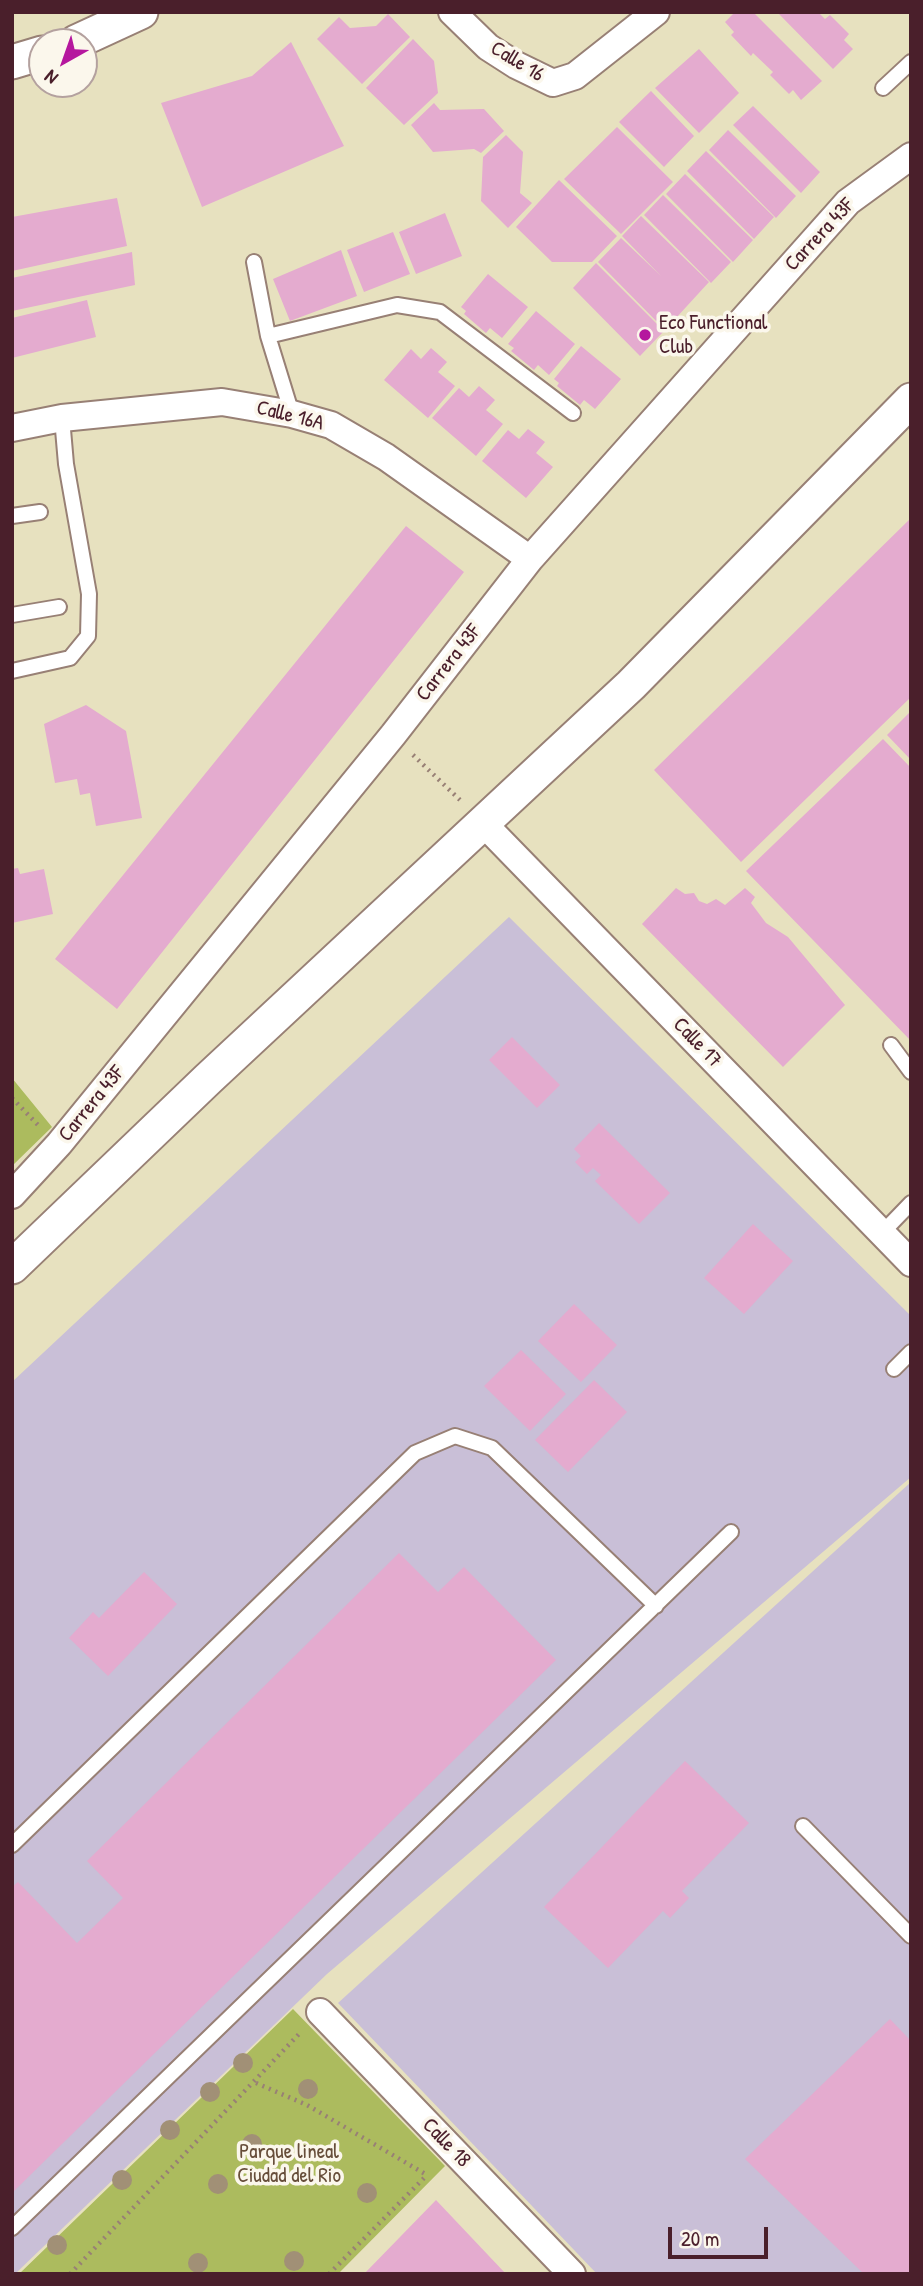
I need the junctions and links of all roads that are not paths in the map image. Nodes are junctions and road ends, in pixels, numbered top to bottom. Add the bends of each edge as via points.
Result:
1 (141, 12) edge
2 (452, 12) edge
3 (656, 12) edge
4 (98, 32) edge
5 (911, 62) edge
6 (883, 88) dead end
7 (911, 156) edge
8 (254, 262) dead end
9 (268, 336) junction
10 (911, 400) edge
11 (573, 413) dead end
12 (292, 414) junction
13 (62, 418) junction
14 (12, 428) edge
15 (40, 512) dead end
16 (12, 516) edge
17 (530, 559) junction
18 (59, 607) dead end
19 (12, 615) edge
20 (12, 671) edge
21 (483, 823) junction
22 (891, 1045) dead end
23 (911, 1072) edge
24 (12, 1195) edge
25 (911, 1203) edge
26 (881, 1234) junction
27 (14, 1261) edge
28 (911, 1263) edge
29 (911, 1352) edge
30 (894, 1369) dead end
31 (731, 1532) dead end
32 (656, 1606) junction
33 (803, 1826) dead end
34 (12, 1845) edge
35 (911, 1936) edge
36 (320, 2012) road end
37 (12, 2228) edge
38 (572, 2274) edge

1 - 4 street
2 - 3 street, Calle 16 via 488,47 553,83 575,76
5 - 6 lane
7 - 17 street, Carrera 43F via 848,202
8 - 9 lane
9 - 11 lane via 397,305 440,312
9 - 12 lane
10 - 21 street via 631,685
12 - 13 street, Calle 16A via 222,402
12 - 17 street, Calle 16A via 331,425 386,457
13 - 14 street, Calle 16A
13 - 20 lane via 89,594 88,636 70,658
15 - 16 lane
17 - 24 street, Carrera 43F via 393,735 59,1144
18 - 19 lane
21 - 26 street, Calle 17
21 - 27 street
22 - 23 lane
25 - 26 lane
26 - 28 street, Calle 17
29 - 30 lane
31 - 32 lane
32 - 34 lane via 492,1448 455,1436 415,1453
32 - 37 lane
33 - 35 lane
36 - 38 street, Calle 18

